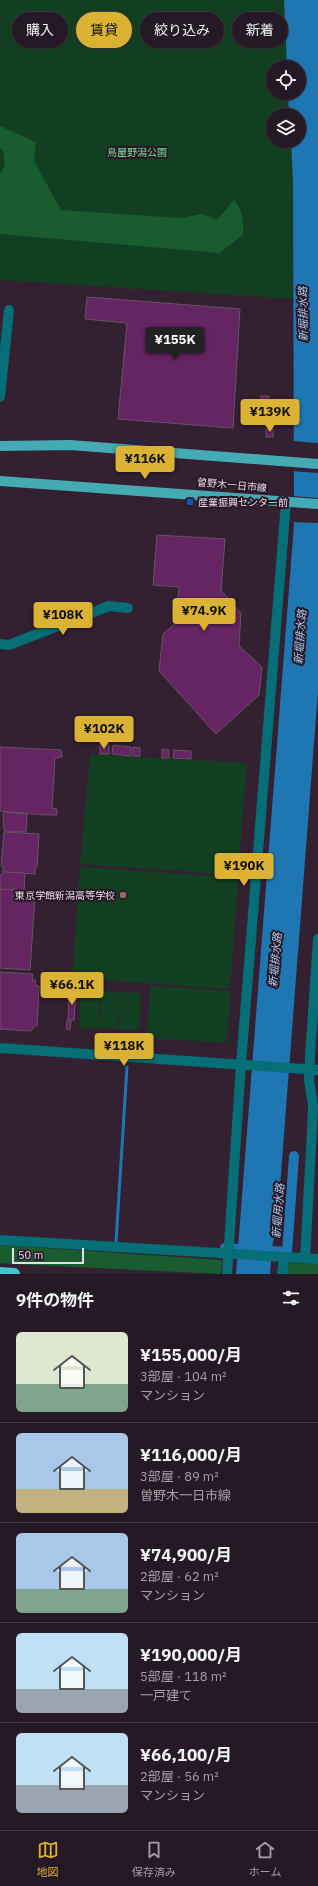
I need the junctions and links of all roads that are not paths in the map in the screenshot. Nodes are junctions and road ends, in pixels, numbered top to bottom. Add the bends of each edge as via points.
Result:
1 (9, 310) dead end
2 (0, 397) edge
3 (0, 446) edge
4 (293, 462) junction
5 (318, 464) edge
6 (318, 470) edge
7 (0, 481) edge
8 (287, 502) junction
9 (318, 504) edge
10 (128, 608) dead end
11 (0, 644) edge
12 (318, 939) edge
13 (0, 1048) edge
14 (246, 1064) junction
15 (314, 1070) edge
16 (0, 1240) edge
17 (232, 1255) junction
18 (281, 1257) junction
19 (305, 1259) junction
20 (318, 1259) edge
21 (227, 1274) edge
22 (282, 1274) edge

1 - 2 street
3 - 4 main road via 70,445
4 - 5 main road
4 - 6 main road
7 - 8 main road, 曽野木一日市線
8 - 9 main road, 曽野木一日市線
8 - 14 street
10 - 11 street via 109,606 9,645
12 - 15 street
13 - 14 street
14 - 15 street
14 - 17 street
15 - 19 street via 309,1080 313,1105
16 - 17 street
17 - 18 street
17 - 21 street
18 - 19 street
18 - 22 street
19 - 20 street

